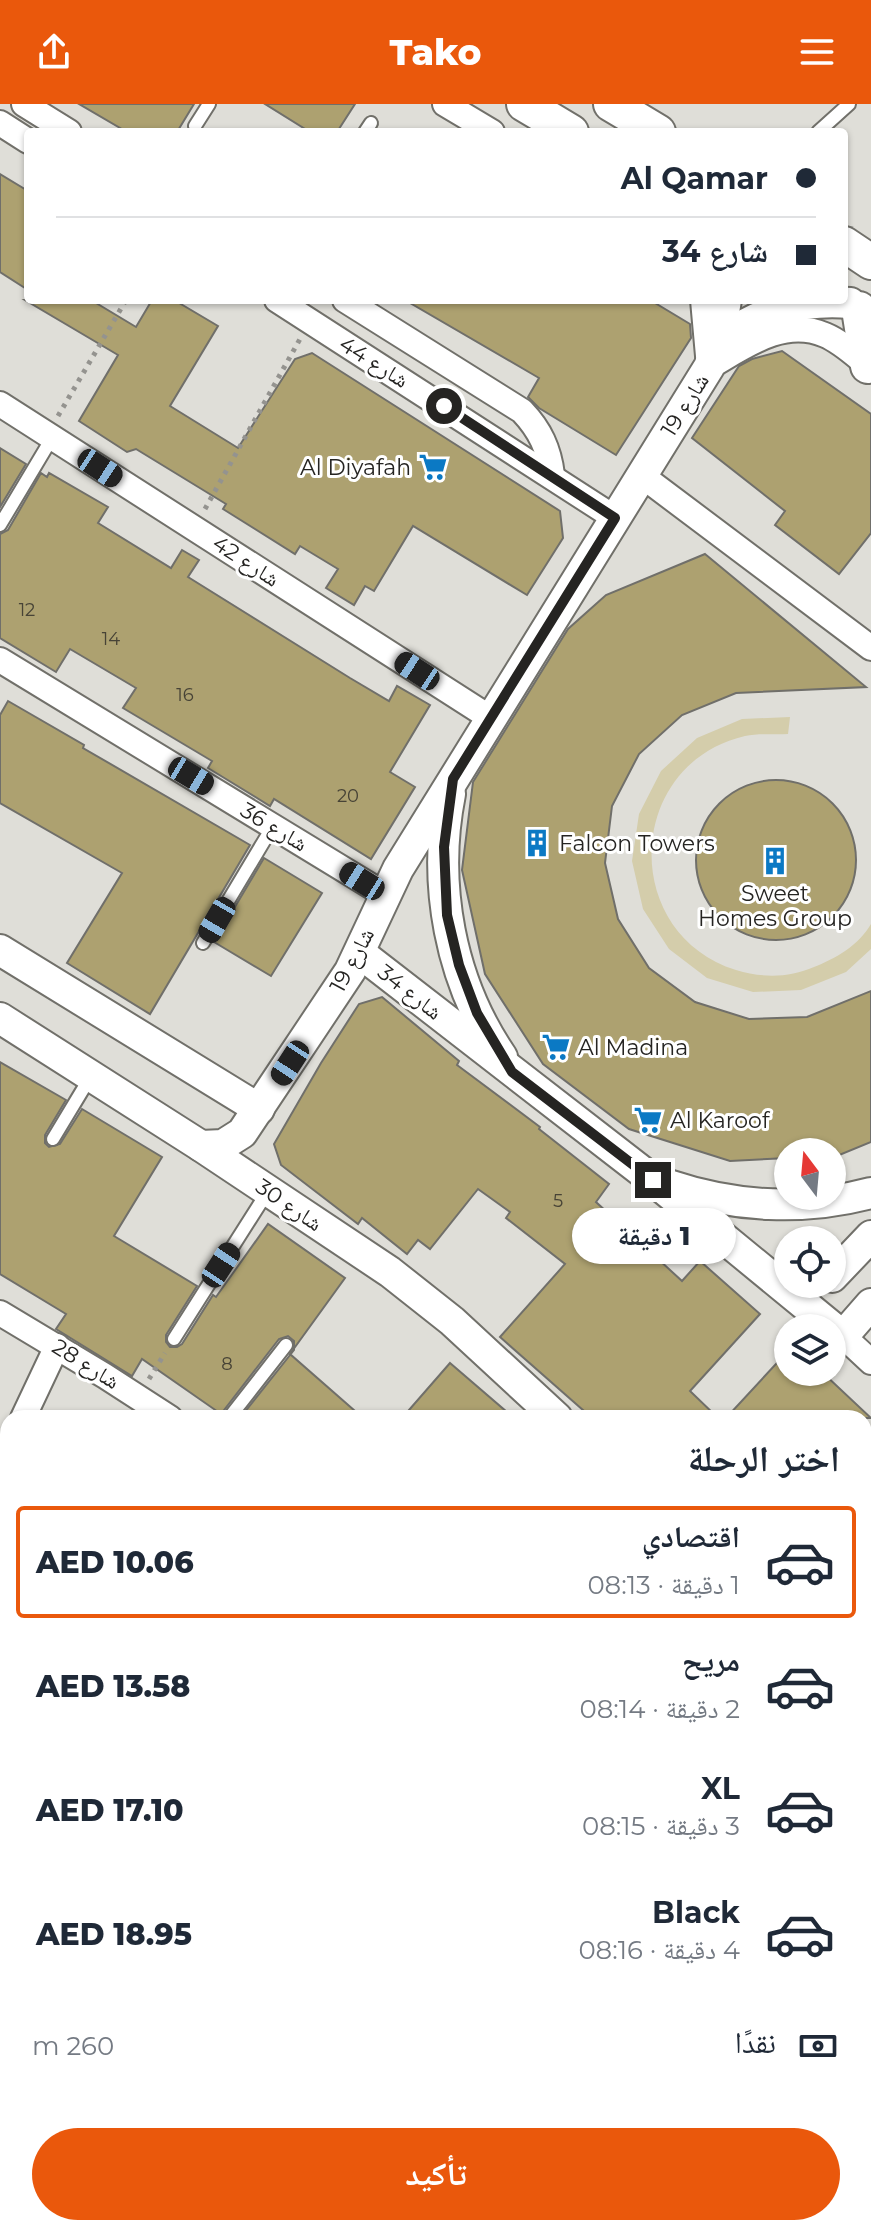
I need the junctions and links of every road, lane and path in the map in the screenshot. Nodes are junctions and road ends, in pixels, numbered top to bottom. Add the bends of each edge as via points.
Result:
1 (24, 104) edge
2 (209, 104) edge
3 (445, 104) edge
4 (524, 104) edge
5 (611, 104) edge
6 (849, 104) edge
7 (0, 123) edge
8 (195, 126) dead end
9 (63, 128) edge
10 (485, 128) edge
11 (564, 128) edge
12 (651, 128) edge
13 (822, 128) edge
14 (24, 138) edge
15 (848, 247) edge
16 (871, 262) edge
17 (124, 304) edge
18 (283, 304) edge
19 (352, 304) edge
20 (704, 304) edge
21 (725, 304) edge
22 (807, 304) edge
23 (856, 307) edge
24 (310, 321) junction
25 (714, 354) junction
26 (870, 367) edge
27 (0, 404) edge
28 (50, 436) junction
29 (552, 475) junction
30 (641, 475) junction
31 (615, 518) junction
32 (0, 525) edge
33 (194, 529) junction
34 (871, 648) edge
35 (0, 660) edge
36 (492, 719) junction
37 (453, 779) junction
38 (273, 826) junction
39 (384, 894) junction
40 (203, 943) dead end
41 (360, 953) junction
42 (5, 955) edge
43 (0, 1018) edge
44 (512, 1072) junction
45 (91, 1076) junction
46 (254, 1117) junction
47 (53, 1139) dead end
48 (201, 1146) junction
49 (653, 1180) junction
50 (263, 1188) junction
51 (871, 1193) edge
52 (871, 1236) edge
53 (846, 1262) edge
54 (774, 1265) edge
55 (871, 1304) edge
56 (0, 1313) edge
57 (846, 1333) edge
58 (174, 1339) joint
59 (846, 1339) edge
60 (286, 1345) dead end
61 (57, 1346) junction
62 (871, 1362) edge
63 (137, 1397) junction
64 (27, 1410) edge
65 (157, 1410) edge
66 (235, 1410) edge
67 (543, 1410) edge

1 - 9 street
2 - 8 lane
3 - 10 street
4 - 11 main road
5 - 12 main road
6 - 13 lane
7 - 14 street
15 - 16 main road
17 - 28 path
18 - 24 street, شارع 44
19 - 29 street, شارع 44 via 511,402 540,433
20 - 25 street
21 - 25 street, شارع 19
22 - 25 street, شارع 19 via 758,316
23 - 26 main road
24 - 29 street, شارع 44
24 - 33 path
25 - 26 street via 797,329 826,335
25 - 30 street, شارع 19
27 - 28 street, شارع 42
28 - 32 lane
28 - 33 street, شارع 42
29 - 31 street, شارع 44
30 - 31 street, شارع 19
30 - 34 street
31 - 36 street, شارع 19
33 - 36 street, شارع 42
35 - 38 street, شارع 36
36 - 37 street, شارع 19
37 - 39 street, شارع 19
37 - 44 street via 444,847 447,915 468,992
38 - 39 street, شارع 36
38 - 40 lane
39 - 41 street, شارع 19
41 - 44 street, شارع 34
41 - 46 street, شارع 19
42 - 46 street
43 - 45 street, شارع 30
44 - 49 street, شارع 34
45 - 47 lane
45 - 48 street, شارع 30
46 - 48 street, شارع 19 via 223,1145
46 - 50 street via 250,1154
48 - 50 street, شارع 30
49 - 51 street via 719,1199 773,1205 815,1204
49 - 54 street, شارع 34
50 - 58 lane
50 - 67 street, شارع 30 via 422,1296
52 - 53 street
55 - 57 street
56 - 61 street, شارع 28
58 - 63 path
59 - 62 street, شارع 34
60 - 66 lane
61 - 63 street, شارع 28
61 - 64 street
63 - 65 street, شارع 28

